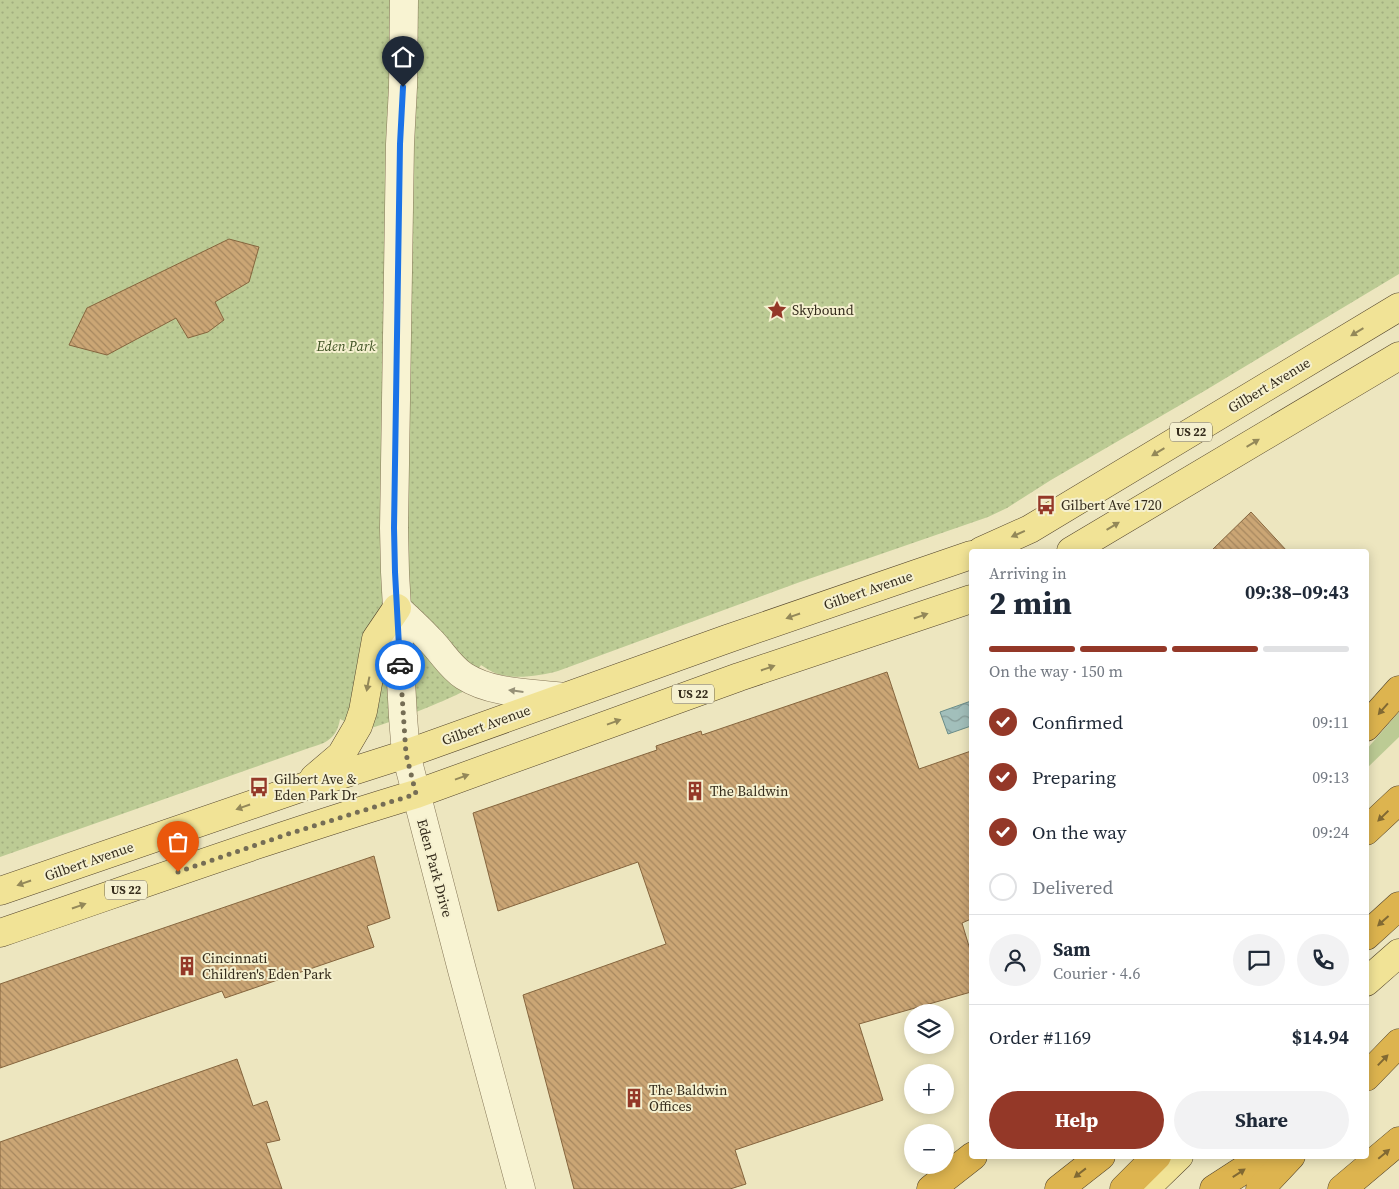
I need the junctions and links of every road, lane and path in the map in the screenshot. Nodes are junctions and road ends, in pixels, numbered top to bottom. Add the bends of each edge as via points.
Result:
1 (404, 0) edge
2 (1399, 307) edge
3 (1399, 356) edge
4 (985, 549) edge
5 (1074, 549) edge
6 (969, 556) edge
7 (969, 600) edge
8 (397, 608) junction
9 (1399, 690) edge
10 (564, 697) junction
11 (1369, 724) edge
12 (406, 754) junction
13 (306, 786) junction
14 (416, 794) junction
15 (1399, 800) edge
16 (1369, 829) edge
17 (0, 891) edge
18 (1399, 906) edge
19 (0, 933) edge
20 (1369, 933) edge
21 (1399, 953) edge
22 (1369, 979) edge
23 (1399, 1043) edge
24 (1369, 1074) edge
25 (969, 1137) edge
26 (1399, 1141) edge
27 (954, 1153) edge
28 (969, 1159) edge
29 (1097, 1159) edge
30 (1153, 1159) edge
31 (1176, 1159) edge
32 (1260, 1159) edge
33 (1288, 1159) edge
34 (933, 1174) edge
35 (521, 1189) edge
36 (919, 1189) edge
37 (930, 1189) edge
38 (1059, 1189) edge
39 (1124, 1189) edge
40 (1144, 1189) edge
41 (1214, 1189) edge
42 (1260, 1189) edge
43 (1342, 1189) edge

1 - 8 street, Eden Park Drive via 394,528
2 -> 4 main road, Gilbert Avenue / US 22 via 1030,528
5 -> 3 main road
6 -> 10 main road, Gilbert Avenue
14 -> 7 main road, US 22 via 739,677
10 -> 8 street via 496,689 463,675
8 - 12 street, Eden Park Drive
8 -> 13 main road via 376,639 358,726 341,755
9 -> 11 highway
10 - 12 main road, Gilbert Avenue
12 - 13 main road, Gilbert Avenue
12 - 14 street, Eden Park Drive
13 -> 17 main road, Gilbert Avenue
19 -> 14 main road, US 22 via 251,846
14 - 35 street, Eden Park Drive
15 -> 16 highway
18 -> 20 highway
21 - 22 main road
24 -> 23 highway
25 - 27 highway
43 -> 26 highway
28 - 37 highway
29 -> 38 highway
30 - 39 highway
31 - 40 main road
41 -> 32 highway
33 - 42 highway
34 - 36 highway

